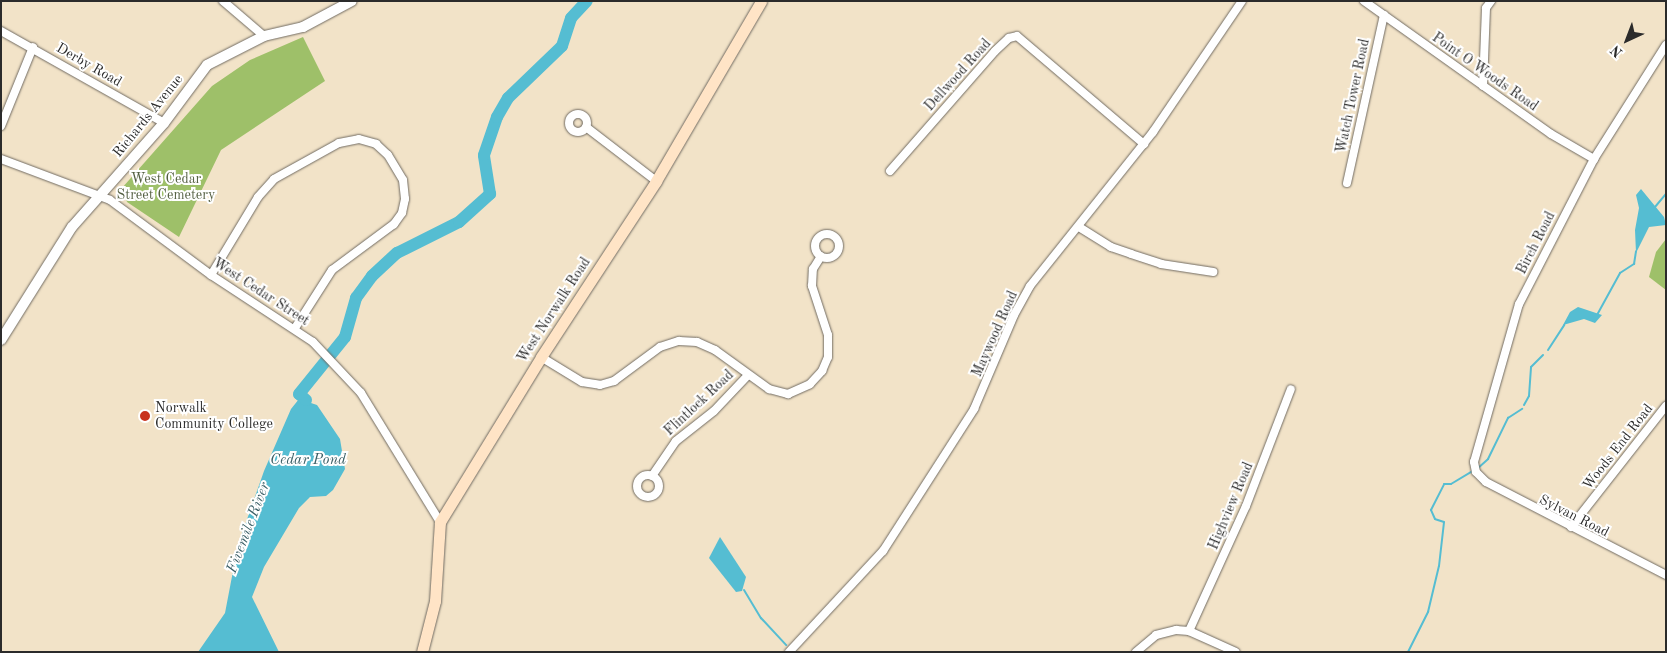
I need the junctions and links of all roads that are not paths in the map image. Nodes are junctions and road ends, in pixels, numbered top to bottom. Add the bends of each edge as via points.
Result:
1 (223, 1) edge
2 (352, 1) edge
3 (761, 1) edge
4 (1242, 1) edge
5 (1364, 1) edge
6 (1491, 1) edge
7 (1384, 15) junction
8 (1, 30) edge
9 (264, 36) junction
10 (1666, 45) edge
11 (33, 47) junction
12 (1483, 86) junction
13 (164, 123) junction
14 (1, 126) edge
15 (586, 127) dead end
16 (1144, 144) junction
17 (1, 159) edge
18 (1594, 159) junction
19 (890, 171) dead end
20 (656, 181) junction
21 (1347, 183) dead end
22 (97, 197) junction
23 (1079, 227) junction
24 (820, 256) dead end
25 (1213, 272) dead end
26 (211, 275) junction
27 (295, 328) junction
28 (1, 340) edge
29 (541, 357) junction
30 (748, 375) junction
31 (1291, 389) dead end
32 (1666, 406) edge
33 (1476, 469) joint
34 (652, 476) dead end
35 (440, 522) junction
36 (1571, 527) junction
37 (1666, 575) edge
38 (1189, 631) junction
39 (422, 652) edge
40 (789, 652) edge
41 (1136, 652) edge
42 (1236, 652) edge

1 - 9 street
2 - 9 street, Richards Avenue via 303,27
3 - 20 main road, West Norwalk Road via 726,54
4 - 16 street, Maywood Road
5 - 7 street, Point O Woods Road
6 - 12 street via 1486,8
7 - 12 street, Point O Woods Road
7 - 21 street, Watch Tower Road
8 - 11 street, Derby Road
9 - 13 street, Richards Avenue via 207,65
10 - 18 street, Birch Road
11 - 13 street, Derby Road
11 - 14 street
12 - 18 street, Point O Woods Road via 1551,134
13 - 22 street, Richards Avenue
15 - 20 street
16 - 19 street, Dellwood Road via 1016,36 995,51
16 - 23 street, Maywood Road
17 - 22 street, West Cedar Street
18 - 33 street, Birch Road via 1519,304 1476,453
20 - 29 main road, West Norwalk Road
22 - 26 street, West Cedar Street via 110,200
22 - 28 street, Richards Avenue via 49,261
23 - 25 street via 1130,254 1161,264
23 - 40 street, Maywood Road via 1023,298 974,408 883,551
24 - 30 street via 813,269 812,286 828,335 828,357 822,371 810,384 788,394 769,389
26 - 27 street, West Cedar Street
26 - 27 street via 258,198 274,179 339,143 359,139 376,144 388,155 403,180 406,199 402,213 394,224 332,270
27 - 35 street, West Cedar Street via 327,355 361,393
29 - 30 street via 582,382 600,385 614,381 660,347 679,341 697,342 715,350
29 - 35 main road, West Norwalk Road
30 - 34 street, Flintlock Road via 714,411 676,441
31 - 38 street, Highview Road via 1246,506
32 - 36 street, Woods End Road
33 - 36 street, Sylvan Road via 1500,491
35 - 39 main road, West Norwalk Road via 435,601
36 - 37 street, Sylvan Road
38 - 41 street via 1161,633
38 - 42 street

